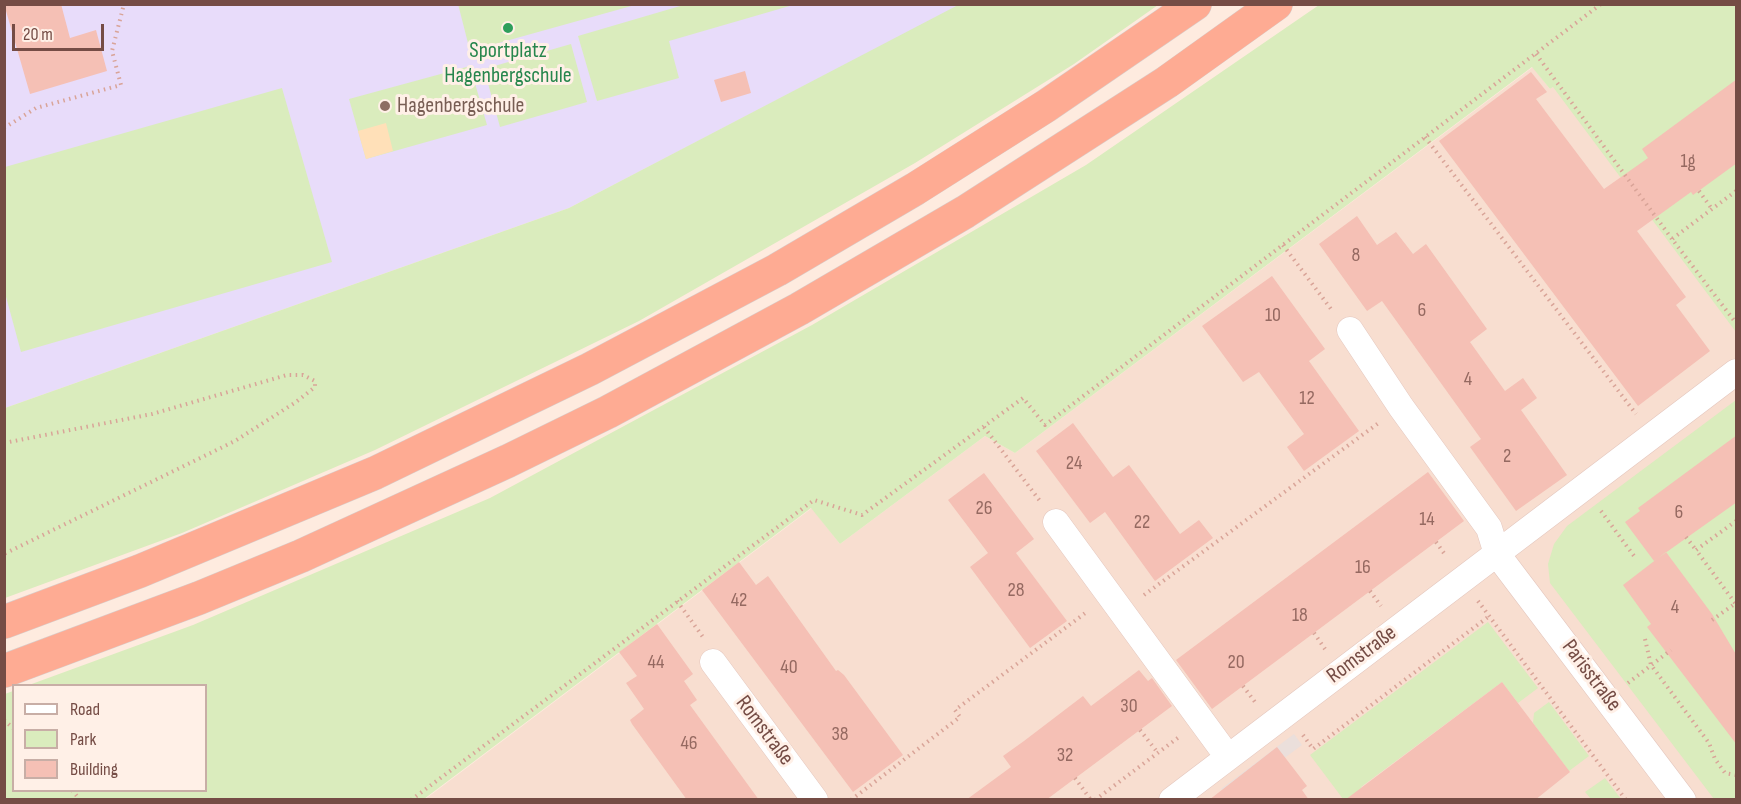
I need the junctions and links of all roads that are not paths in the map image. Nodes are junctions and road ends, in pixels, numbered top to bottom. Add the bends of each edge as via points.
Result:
1 (1195, 4) edge
2 (1276, 4) edge
3 (1350, 330) road end
4 (1737, 372) edge
5 (1056, 522) road end
6 (1497, 554) junction
7 (4, 622) edge
8 (713, 662) road end
9 (4, 670) edge
10 (1228, 757) junction
11 (815, 800) edge
12 (1172, 800) edge
13 (1683, 800) edge

1 - 7 highway via 1047,106 915,189 777,270 600,364 375,473 140,571
2 - 9 highway via 1167,82 965,212 799,309 618,407 301,556
3 - 6 street via 1489,528
4 - 6 street, Romstraße
5 - 10 street
6 - 10 street, Romstraße
6 - 13 street, Parisstraße
8 - 11 street, Romstraße
10 - 12 street, Romstraße

